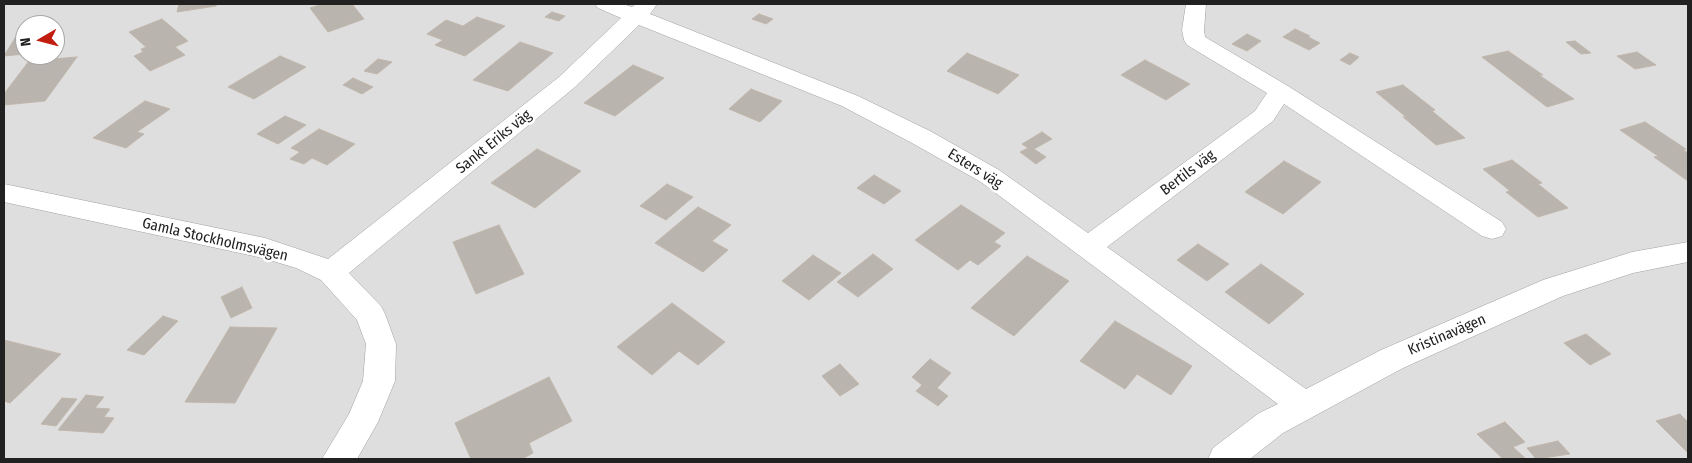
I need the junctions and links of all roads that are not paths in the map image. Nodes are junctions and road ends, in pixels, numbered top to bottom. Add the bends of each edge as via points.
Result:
1 (605, 4) edge
2 (1196, 4) edge
3 (643, 10) edge
4 (1280, 91) junction
5 (4, 193) edge
6 (1492, 229) dead end
7 (1088, 247) junction
8 (1688, 252) edge
9 (331, 272) junction
10 (1304, 405) junction
11 (339, 459) edge
12 (1225, 459) edge

1 - 3 street, Esters väg
2 - 4 street via 1195,40
3 - 7 street, Esters väg via 850,101 922,137 990,176
3 - 9 street, Sankt Eriks väg via 559,89
4 - 6 street
4 - 7 street, Bertils väg via 1264,116
5 - 9 street, Gamla Stockholmsvägen via 265,248
7 - 10 street, Esters väg
8 - 10 street, Kristinavägen via 1632,263 1553,288 1392,359
9 - 11 street, Gamla Stockholmsvägen via 370,314 381,344 379,381 362,422
10 - 12 street, Kristinavägen via 1271,423

